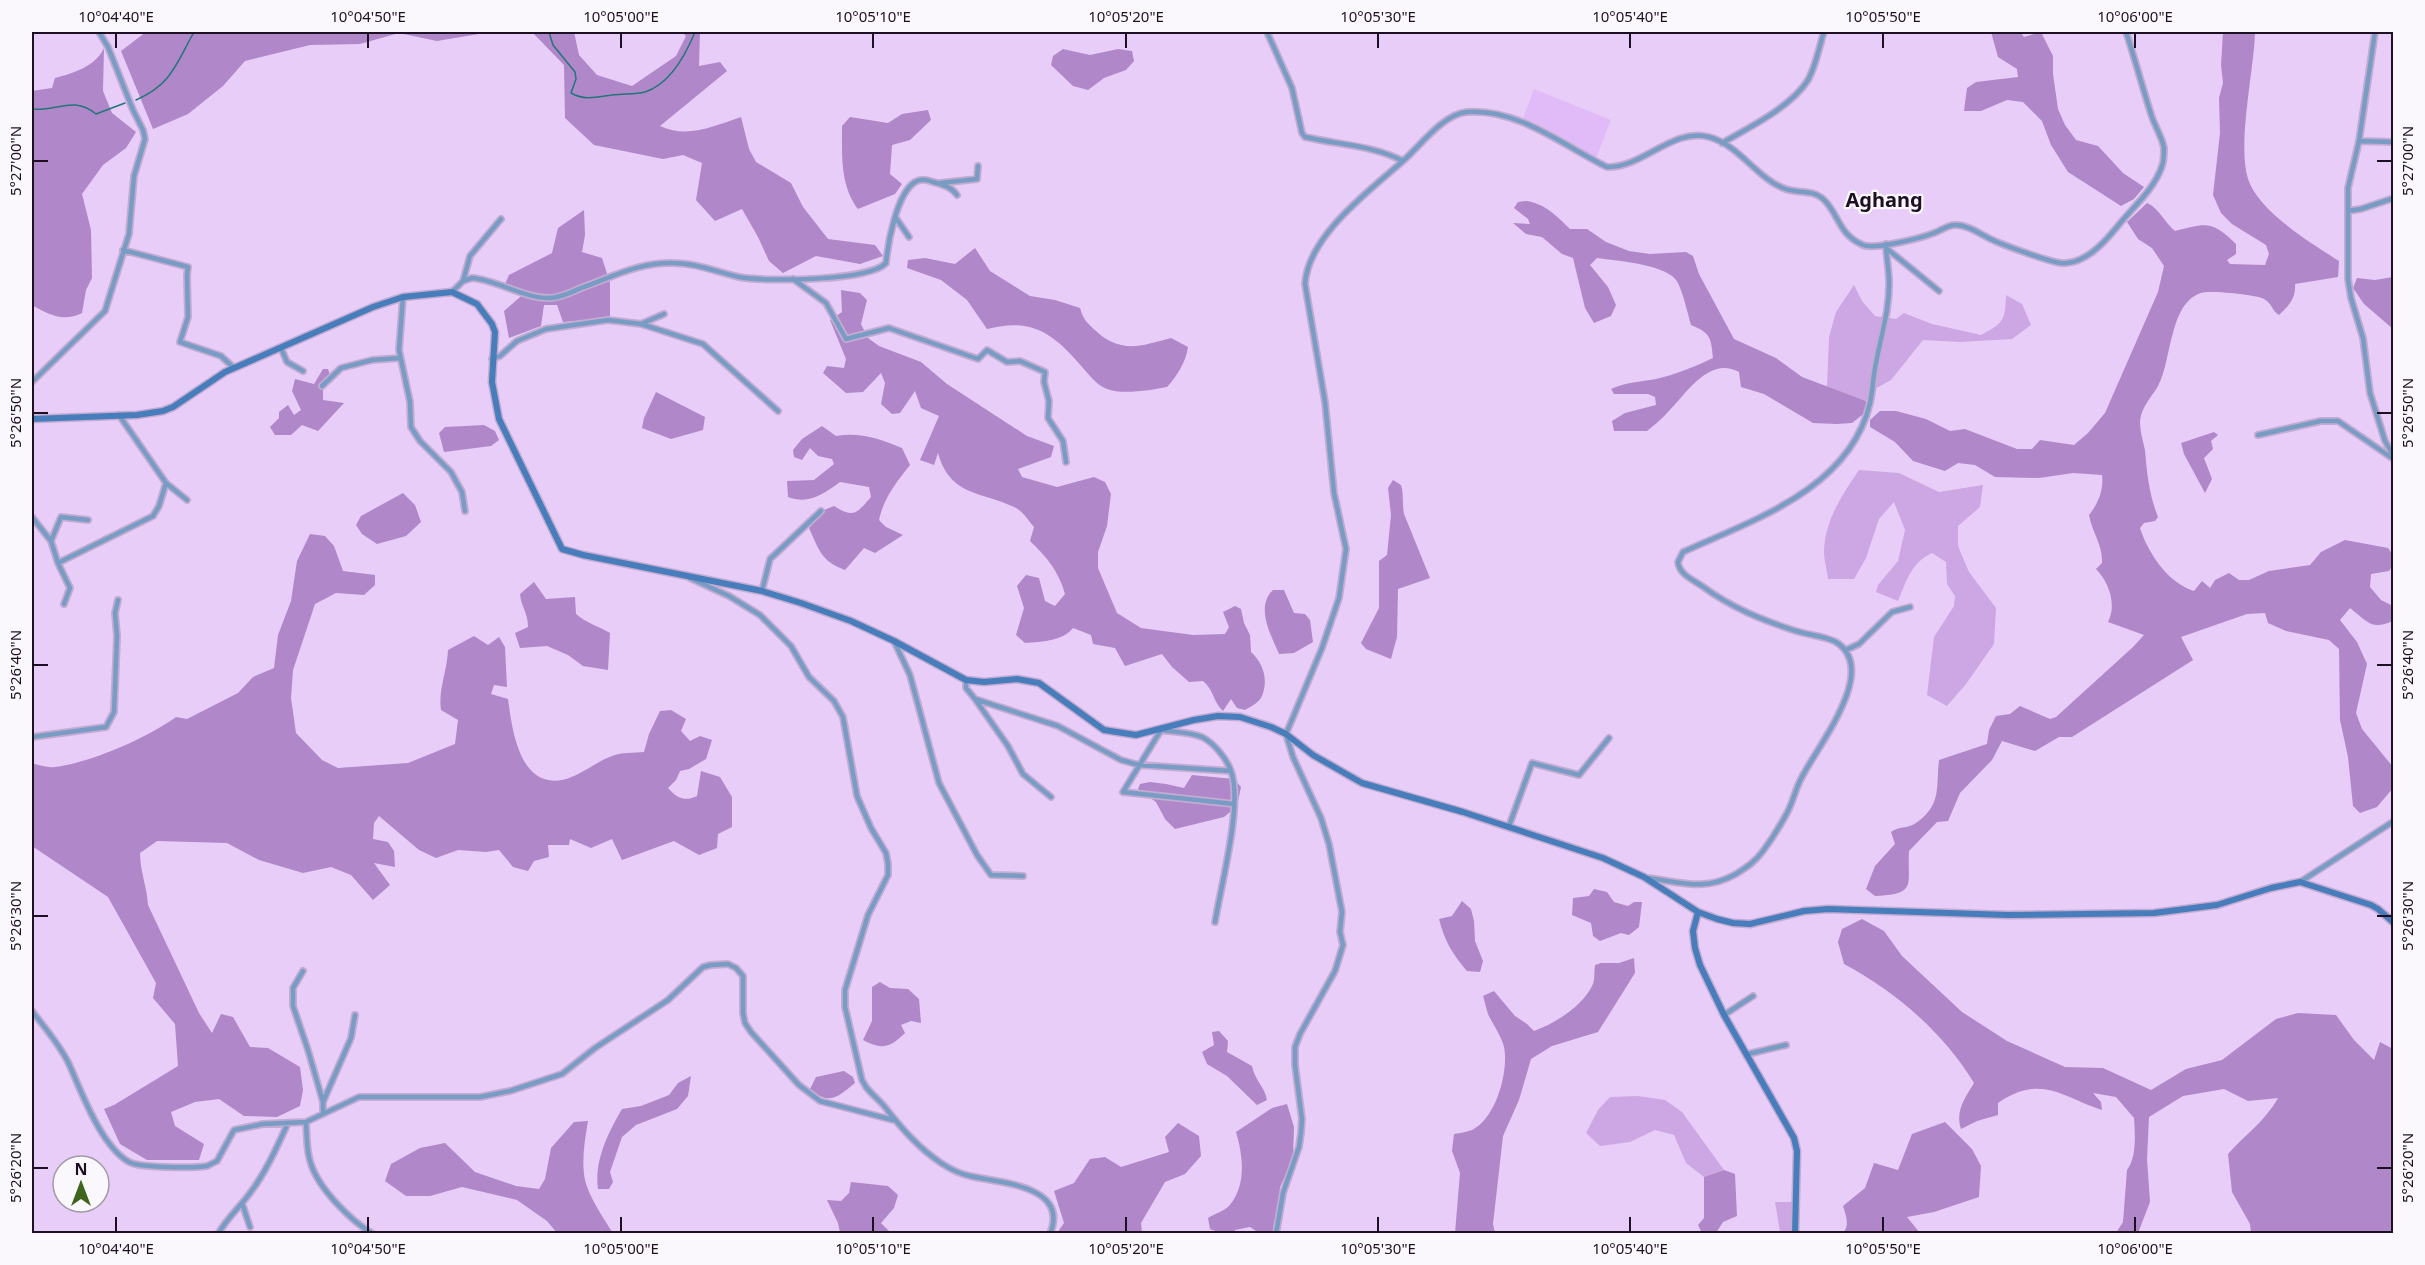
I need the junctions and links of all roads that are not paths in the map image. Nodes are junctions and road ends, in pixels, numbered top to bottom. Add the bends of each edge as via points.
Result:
1 (99, 32) edge
2 (1267, 32) edge
3 (1824, 32) edge
4 (2126, 32) edge
5 (2374, 32) edge
6 (2359, 141) junction
7 (1722, 142) junction
8 (2394, 142) edge
9 (1403, 161) junction
10 (978, 166) dead end
11 (938, 183) junction
12 (957, 195) dead end
13 (2394, 198) edge
14 (2348, 211) junction
15 (896, 218) junction
16 (501, 219) dead end
17 (909, 237) dead end
18 (1886, 246) junction
19 (123, 250) junction
20 (793, 279) junction
21 (463, 281) junction
22 (1939, 291) dead end
23 (452, 292) junction
24 (403, 297) junction
25 (664, 314) dead end
26 (641, 324) junction
27 (281, 348) junction
28 (400, 358) junction
29 (492, 359) junction
30 (234, 368) junction
31 (303, 371) dead end
32 (32, 382) edge
33 (322, 386) dead end
34 (778, 411) dead end
35 (119, 415) junction
36 (32, 419) edge
37 (2258, 435) dead end
38 (2394, 458) edge
39 (1066, 462) dead end
40 (166, 483) junction
41 (187, 500) dead end
42 (821, 511) dead end
43 (465, 512) dead end
44 (32, 517) edge
45 (88, 519) dead end
46 (51, 541) junction
47 (58, 563) junction
48 (687, 577) junction
49 (762, 591) junction
50 (118, 600) dead end
51 (64, 604) dead end
52 (1910, 607) dead end
53 (894, 641) junction
54 (1846, 650) junction
55 (966, 680) junction
56 (975, 699) junction
57 (1161, 730) junction
58 (1286, 734) junction
59 (32, 737) edge
60 (1609, 738) dead end
61 (1139, 765) junction
62 (1231, 771) junction
63 (1051, 797) dead end
64 (1234, 804) junction
65 (2394, 821) edge
66 (1509, 826) junction
67 (1023, 876) dead end
68 (1644, 878) junction
69 (2300, 882) junction
70 (1698, 912) junction
71 (1215, 922) dead end
72 (2394, 922) edge
73 (303, 970) dead end
74 (1753, 996) dead end
75 (32, 1011) edge
76 (355, 1015) dead end
77 (1724, 1015) junction
78 (1786, 1045) dead end
79 (1748, 1054) junction
80 (323, 1102) junction
81 (323, 1114) junction
82 (893, 1120) junction
83 (306, 1122) junction
84 (288, 1123) junction
85 (242, 1203) junction
86 (250, 1227) dead end
87 (218, 1233) edge
88 (373, 1233) edge
89 (1050, 1233) edge
90 (1276, 1233) edge
91 (1796, 1233) edge

1 - 19 street via 145,139 134,176 129,234
2 - 9 street via 1292,88 1305,137 1355,144
3 - 7 street via 1808,80 1797,93 1758,123
4 - 18 street via 2164,157 2153,185 2107,239 2084,257 2060,263 1953,225
5 - 6 street
6 - 8 street
6 - 14 street via 2348,188
7 - 9 street via 1711,137 1688,136 1633,161 1607,167 1510,118 1464,112 1453,116
7 - 18 street via 1782,188 1814,193 1823,199 1840,228 1863,245
9 - 58 street via 1356,201 1306,270 1334,493 1347,549 1339,598 1323,648
10 - 11 street via 977,179
11 - 12 street
11 - 15 street via 916,181 900,199
13 - 14 street
14 - 38 street via 2351,298 2363,338 2374,407
15 - 17 street
15 - 20 street via 882,268 836,277
16 - 21 street via 470,256
18 - 22 street
18 - 54 street via 1888,302 1870,404 1861,429 1845,453 1805,492 1683,552 1678,562 1681,571 1724,602 1758,618 1834,641
19 - 30 street via 188,267 189,317 180,342 221,356
19 - 32 street via 105,311
20 - 21 street via 751,279 671,262 638,266 549,298 479,279
20 - 39 street via 826,303 846,339 889,328 978,359 987,351 1007,362 1020,361 1045,372 1048,418 1063,441
21 - 23 street
23 - 24 main road
23 - 29 main road via 477,304 492,324
24 - 27 main road
24 - 28 street
25 - 26 street
26 - 29 street via 608,320 546,329 517,341
26 - 34 street via 703,344
27 - 30 main road
27 - 31 street via 287,362
28 - 33 street via 341,368
28 - 43 street via 411,427 451,472 462,492
29 - 48 main road via 493,394 499,419 562,549
30 - 35 main road via 173,407
35 - 36 main road
35 - 40 street
37 - 38 street via 2338,421
40 - 41 street
40 - 47 street via 153,516
42 - 49 street via 770,559
44 - 46 street
45 - 46 street via 61,517
46 - 47 street
47 - 51 street via 70,588
48 - 49 main road
48 - 82 street via 760,615 791,646 809,677 834,701 843,717 858,796 888,864 888,875 868,915 846,981 845,1007 862,1080
49 - 53 main road via 826,611
50 - 59 street via 114,712 106,727
52 - 54 street via 1892,612 1859,644
53 - 55 main road
53 - 67 street via 910,675 939,783 977,855 991,875
54 - 68 street via 1849,690 1838,719 1800,780 1788,812 1753,864 1710,885
55 - 56 street via 966,688
55 - 57 main road via 1027,680 1047,688 1104,730 1136,735
56 - 61 street via 1058,726 1120,760
56 - 63 street via 1023,774
57 - 58 main road via 1218,716 1240,717
57 - 61 street
57 - 62 street via 1202,737 1218,749
58 - 66 main road via 1313,755 1362,783
58 - 90 street via 1329,844 1344,945 1335,971 1295,1047 1301,1133
60 - 66 street via 1579,775 1533,763
61 - 62 street
61 - 64 street via 1123,792
62 - 64 street
64 - 71 street
65 - 69 street
66 - 68 main road via 1594,855
68 - 70 main road
69 - 70 main road via 2217,905 2154,913 2008,915 1828,909 1750,924
69 - 72 main road via 2371,905
70 - 77 main road via 1693,931 1695,948
73 - 80 street via 293,988 293,1006
74 - 77 street
75 - 84 street via 59,1047 95,1120 129,1162 141,1166 207,1166 217,1161 234,1130
76 - 80 street via 351,1038
77 - 79 main road
78 - 79 street
79 - 91 main road via 1794,1138
80 - 81 street
81 - 82 street via 358,1097 480,1097 562,1074 668,1000 703,968 721,963 736,968 742,976 745,1023 807,1092 833,1106
81 - 83 street
82 - 89 street via 916,1145 956,1172 1009,1182 1043,1198 1053,1215
83 - 84 street
83 - 88 street via 309,1154 316,1173 354,1222
84 - 85 street
85 - 86 street
85 - 87 street

